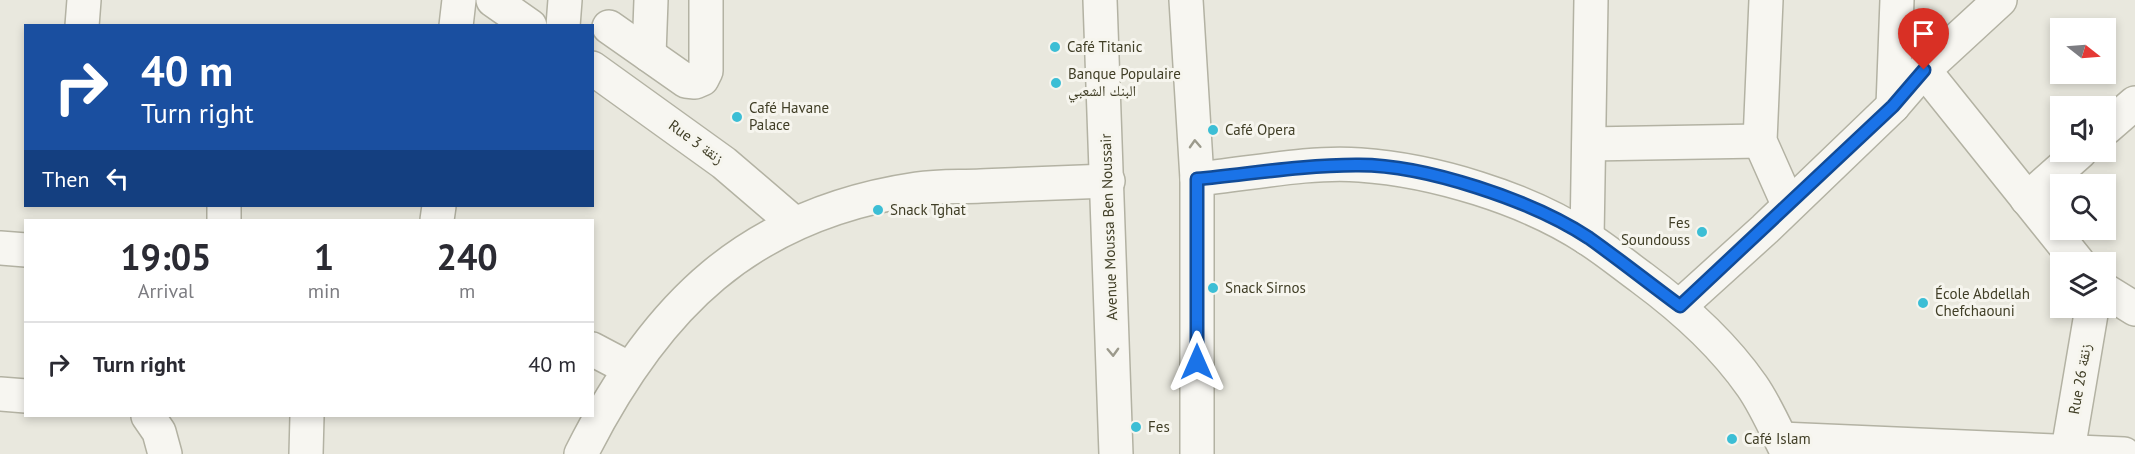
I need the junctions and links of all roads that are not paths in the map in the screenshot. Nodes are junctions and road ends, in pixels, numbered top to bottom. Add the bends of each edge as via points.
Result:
1 (84, 0) edge
2 (459, 0) edge
3 (493, 0) edge
4 (565, 0) edge
5 (651, 0) edge
6 (706, 0) edge
7 (1100, 0) edge
8 (1186, 0) edge
9 (1591, 0) edge
10 (1766, 0) edge
11 (1897, 0) edge
12 (2000, 0) edge
13 (610, 14) edge
14 (82, 24) edge
15 (456, 24) edge
16 (527, 24) edge
17 (564, 24) edge
18 (649, 55) junction
19 (1924, 70) junction
20 (600, 73) edge
21 (2135, 103) edge
22 (1893, 106) junction
23 (2116, 119) edge
24 (1760, 141) junction
25 (1589, 144) junction
26 (2069, 162) edge
27 (1197, 179) junction
28 (1108, 181) junction
29 (2027, 199) junction
30 (1788, 204) junction
31 (794, 223) junction
32 (1587, 238) junction
33 (0, 248) edge
34 (24, 249) edge
35 (2070, 252) edge
36 (2116, 297) edge
37 (1680, 306) junction
38 (2135, 309) edge
39 (2090, 318) edge
40 (594, 350) edge
41 (628, 368) junction
42 (0, 394) edge
43 (24, 396) edge
44 (149, 417) edge
45 (307, 417) edge
46 (1784, 446) edge
47 (2068, 450) junction
48 (165, 454) edge
49 (306, 454) edge
50 (581, 454) edge
51 (1116, 454) edge
52 (1197, 454) edge
53 (2124, 454) edge

1 - 14 street
2 - 15 street
3 - 16 street
4 - 17 street
5 - 18 street
6 - 18 street via 706,71 702,79 686,81
7 - 28 street, Avenue Moussa Ben Noussair
27 -> 8 street
9 - 25 street
10 - 24 street
11 - 22 street
12 - 19 street
13 - 18 street
13 - 20 street
19 - 22 street
19 - 29 street
20 - 31 street, Rue 3 زنقة via 724,163
21 - 23 street
22 - 30 street
24 - 25 street
24 - 30 street
25 - 32 street
26 - 29 street
27 - 32 street via 1359,165 1414,172 1489,192 1550,216
27 - 52 street
28 - 31 street via 919,189 855,202
28 -> 51 street, Avenue Moussa Ben Noussair
29 - 35 street
30 - 37 street
31 - 41 street via 749,247 695,291
32 - 37 street
33 - 34 street
36 - 38 street
37 - 46 street via 1731,358 1754,388
39 - 47 street, Rue 26 زنقة
40 - 41 street
41 - 50 street
42 - 43 street
44 - 48 street via 159,432
45 - 49 street
46 - 47 street
47 - 53 street

